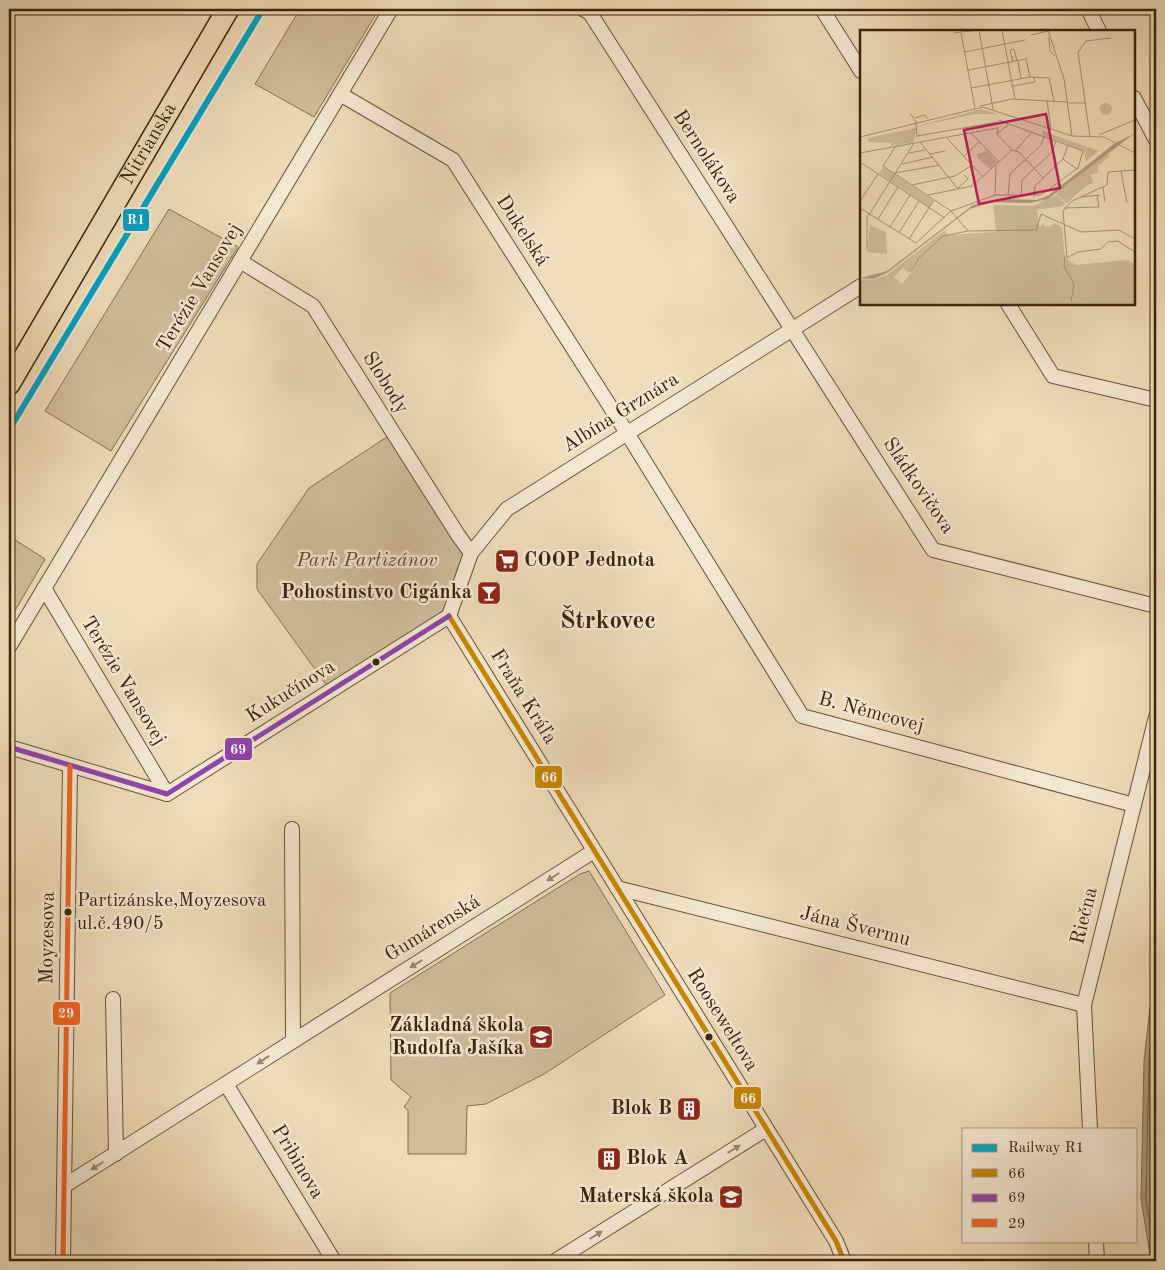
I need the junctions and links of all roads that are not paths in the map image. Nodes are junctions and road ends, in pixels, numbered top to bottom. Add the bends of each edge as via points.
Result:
1 (228, 9) edge
2 (391, 9) edge
3 (583, 9) edge
4 (822, 9) edge
5 (1088, 9) edge
6 (1098, 30) edge
7 (860, 69) edge
8 (340, 94) junction
9 (1135, 100) edge
10 (1156, 140) edge
11 (240, 261) junction
12 (860, 287) edge
13 (1009, 305) edge
14 (793, 330) junction
15 (9, 384) edge
16 (1156, 400) edge
17 (627, 433) junction
18 (471, 553) junction
19 (44, 588) junction
20 (1156, 606) edge
21 (449, 616) junction
22 (9, 647) edge
23 (1156, 717) edge
24 (9, 747) edge
25 (70, 766) junction
26 (167, 794) junction
27 (1134, 805) junction
28 (292, 829) dead end
29 (594, 851) junction
30 (617, 888) junction
31 (113, 999) dead end
32 (1084, 1005) junction
33 (293, 1041) junction
34 (226, 1084) junction
35 (1090, 1128) edge
36 (766, 1129) junction
37 (116, 1154) junction
38 (64, 1186) junction
39 (1096, 1242) edge
40 (63, 1261) edge
41 (334, 1261) edge
42 (556, 1261) edge
43 (844, 1261) edge
44 (1097, 1261) edge

1 - 15 main road, Nitrianska
2 - 8 street, Terézie Vansovej
3 - 14 street, Bernolákova via 590,13
4 - 7 street
5 - 6 street
8 - 11 street, Terézie Vansovej
8 - 17 street, Dukelská via 453,160
9 - 10 street
11 - 18 street, Slobody via 313,306
11 - 19 street, Terézie Vansovej
12 - 14 street, Albína Grznára
13 - 16 street via 1053,376
14 - 17 street, Albína Grznára
14 - 20 street, Sládkovičova via 933,550
17 - 18 street, Albína Grznára via 507,509
17 - 27 street, B. Němcovej via 802,716
18 - 21 street, Albína Grznára
19 - 22 street, Terézie Vansovej
19 - 26 street, Terézie Vansovej
21 - 26 street, Kukučínova
21 - 29 street, Fraňa Kráľa
23 - 27 street, Riečna
24 - 25 street
25 - 26 street
25 - 38 street, Moyzesova
27 - 32 street, Riečna
28 - 33 street
29 - 30 street, Rooseweltova
29 -> 33 street, Gumárenská
30 - 32 street, Jána Švermu
30 - 36 street, Rooseweltova
31 - 37 street
32 - 35 street, Riečna
33 -> 34 street, Gumárenská
34 - 37 street, Gumárenská
34 - 41 street, Pribinova
42 -> 36 street
36 - 43 street, Rooseweltova via 836,1241
37 -> 38 street, Gumárenská
38 - 40 street, Moyzesova
39 - 44 street

